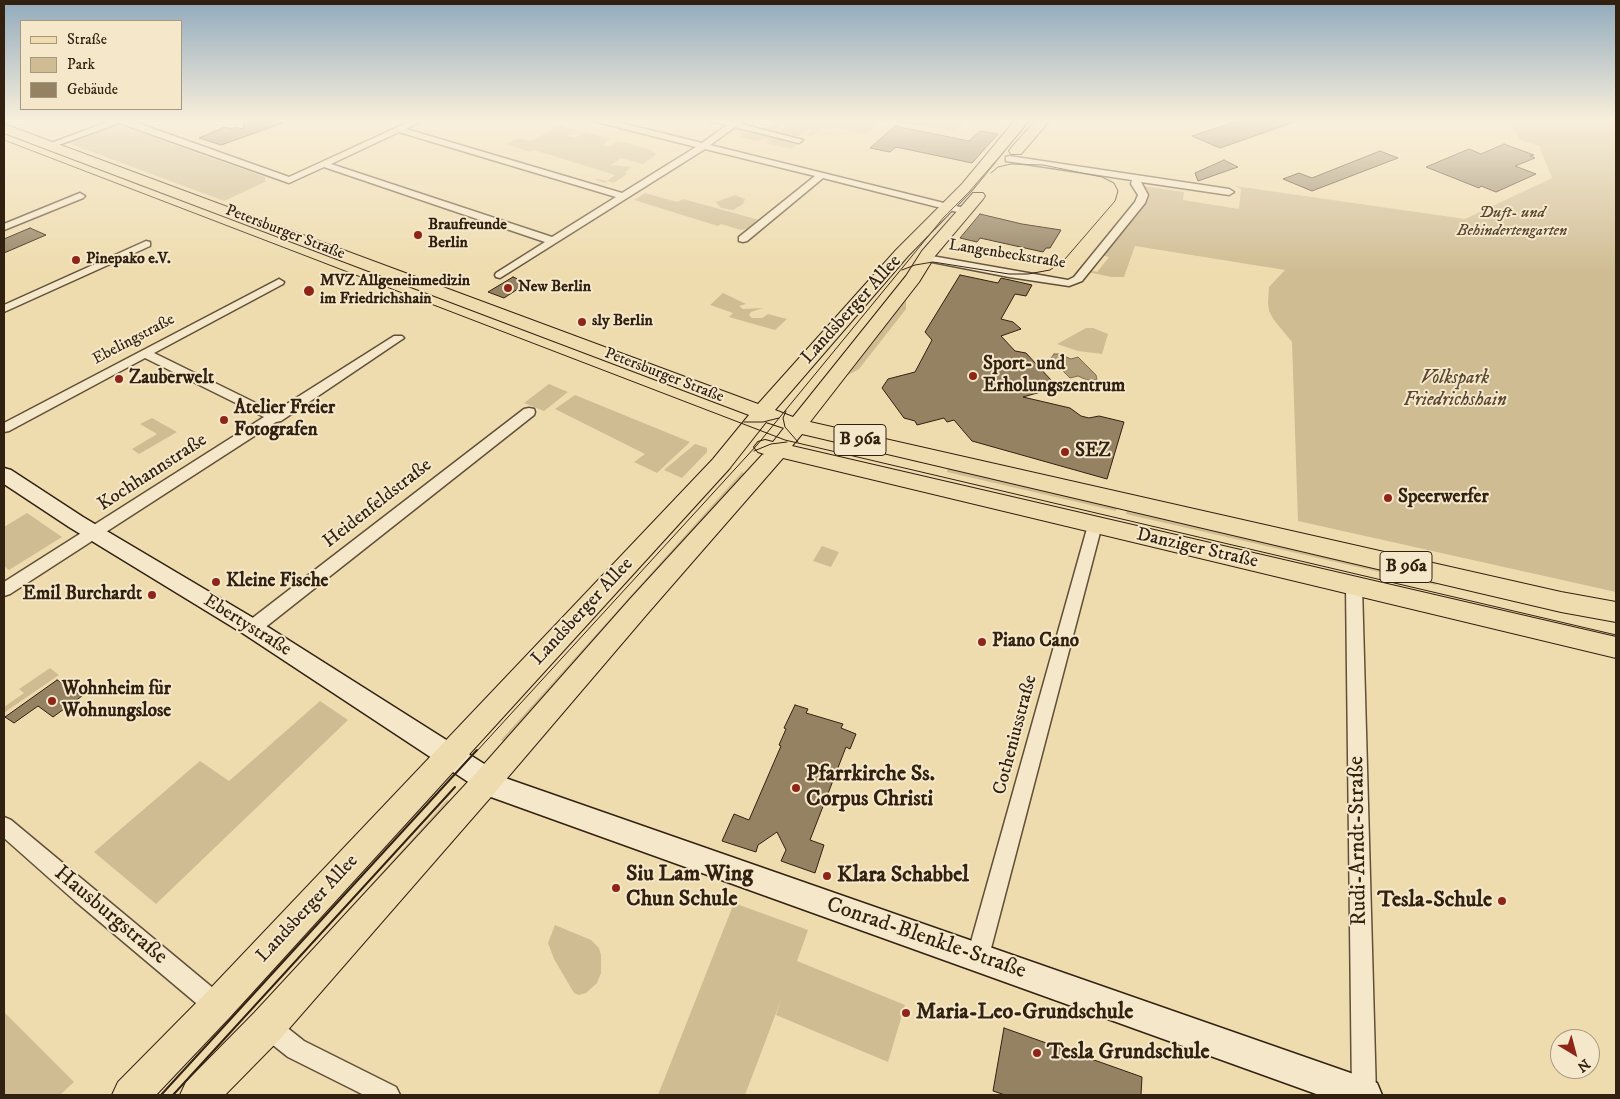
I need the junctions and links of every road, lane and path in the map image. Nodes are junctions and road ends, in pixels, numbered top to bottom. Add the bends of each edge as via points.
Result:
1 (117, 170) edge
2 (262, 170) edge
3 (310, 170) edge
4 (342, 170) edge
5 (534, 170) edge
6 (665, 170) edge
7 (803, 170) edge
8 (981, 170) edge
9 (1054, 170) edge
10 (822, 175) junction
11 (1136, 179) junction
12 (986, 187) dead end
13 (1229, 192) dead end
14 (80, 196) dead end
15 (624, 197) junction
16 (956, 209) junction
17 (4, 227) edge
18 (743, 239) dead end
19 (553, 241) junction
20 (146, 244) dead end
21 (930, 259) junction
22 (500, 275) dead end
23 (279, 282) dead end
24 (4, 309) edge
25 (398, 338) dead end
26 (145, 353) junction
27 (529, 412) dead end
28 (762, 413) junction
29 (276, 418) junction
30 (797, 426) junction
31 (4, 428) edge
32 (742, 439) junction
33 (778, 450) junction
34 (4, 475) edge
35 (1095, 525) junction
36 (95, 533) junction
37 (1354, 586) junction
38 (4, 590) edge
39 (1616, 612) edge
40 (252, 628) junction
41 (1616, 648) edge
42 (450, 756) junction
43 (487, 781) junction
44 (4, 826) edge
45 (978, 956) junction
46 (217, 1006) junction
47 (267, 1026) junction
48 (131, 1095) edge
49 (199, 1095) edge
50 (388, 1095) edge
51 (1364, 1095) edge

1 - 28 main road, Petersburger Straße / B 96a
2 - 3 street via 289,180
4 - 19 street
5 - 15 street
6 - 15 street
7 - 10 street
8 - 16 main road, Landsberger Allee
9 - 11 street
10 - 16 street
10 - 18 street
11 - 13 street
11 - 21 street, Langenbeckstraße via 1143,195 1140,203 1078,279 1069,283
12 - 16 main road, Landsberger Allee
14 - 17 street
15 - 19 street
16 - 21 main road, Landsberger Allee
16 - 28 main road, Landsberger Allee via 889,268
19 - 22 street
20 - 24 street
21 - 30 main road, Landsberger Allee
23 - 26 street, Ebelingstraße
25 - 29 street, Kochhannstraße
26 - 29 street
26 - 31 street, Ebelingstraße
27 - 40 street, Heidenfeldstraße
28 - 30 main road, B 96a
28 - 32 main road, Landsberger Allee
29 - 36 street, Kochhannstraße
30 - 33 main road, Landsberger Allee
30 - 39 main road, Danziger Straße / B 96a via 1357,556
32 - 33 main road, B 96a
32 - 42 main road, Landsberger Allee
33 - 35 main road, Danziger Straße / B 96a
33 - 43 main road, Landsberger Allee
34 - 36 street, Ebertystraße
35 - 37 main road, Danziger Straße / B 96a
35 - 45 street, Cotheniusstraße
36 - 38 street, Kochhannstraße
36 - 40 street, Ebertystraße
37 - 41 main road, Danziger Straße / B 96a
37 - 51 street, Rudi-Arndt-Straße
40 - 42 street, Ebertystraße
42 - 43 street, Ebertystraße
42 - 46 main road, Landsberger Allee
43 - 45 street, Conrad-Blenkle-Straße via 572,815
43 - 47 main road, Landsberger Allee
44 - 46 street, Hausburgstraße
45 - 51 street, Conrad-Blenkle-Straße
46 - 48 main road, Landsberger Allee
47 - 49 main road, Landsberger Allee
47 - 50 street via 296,1048

